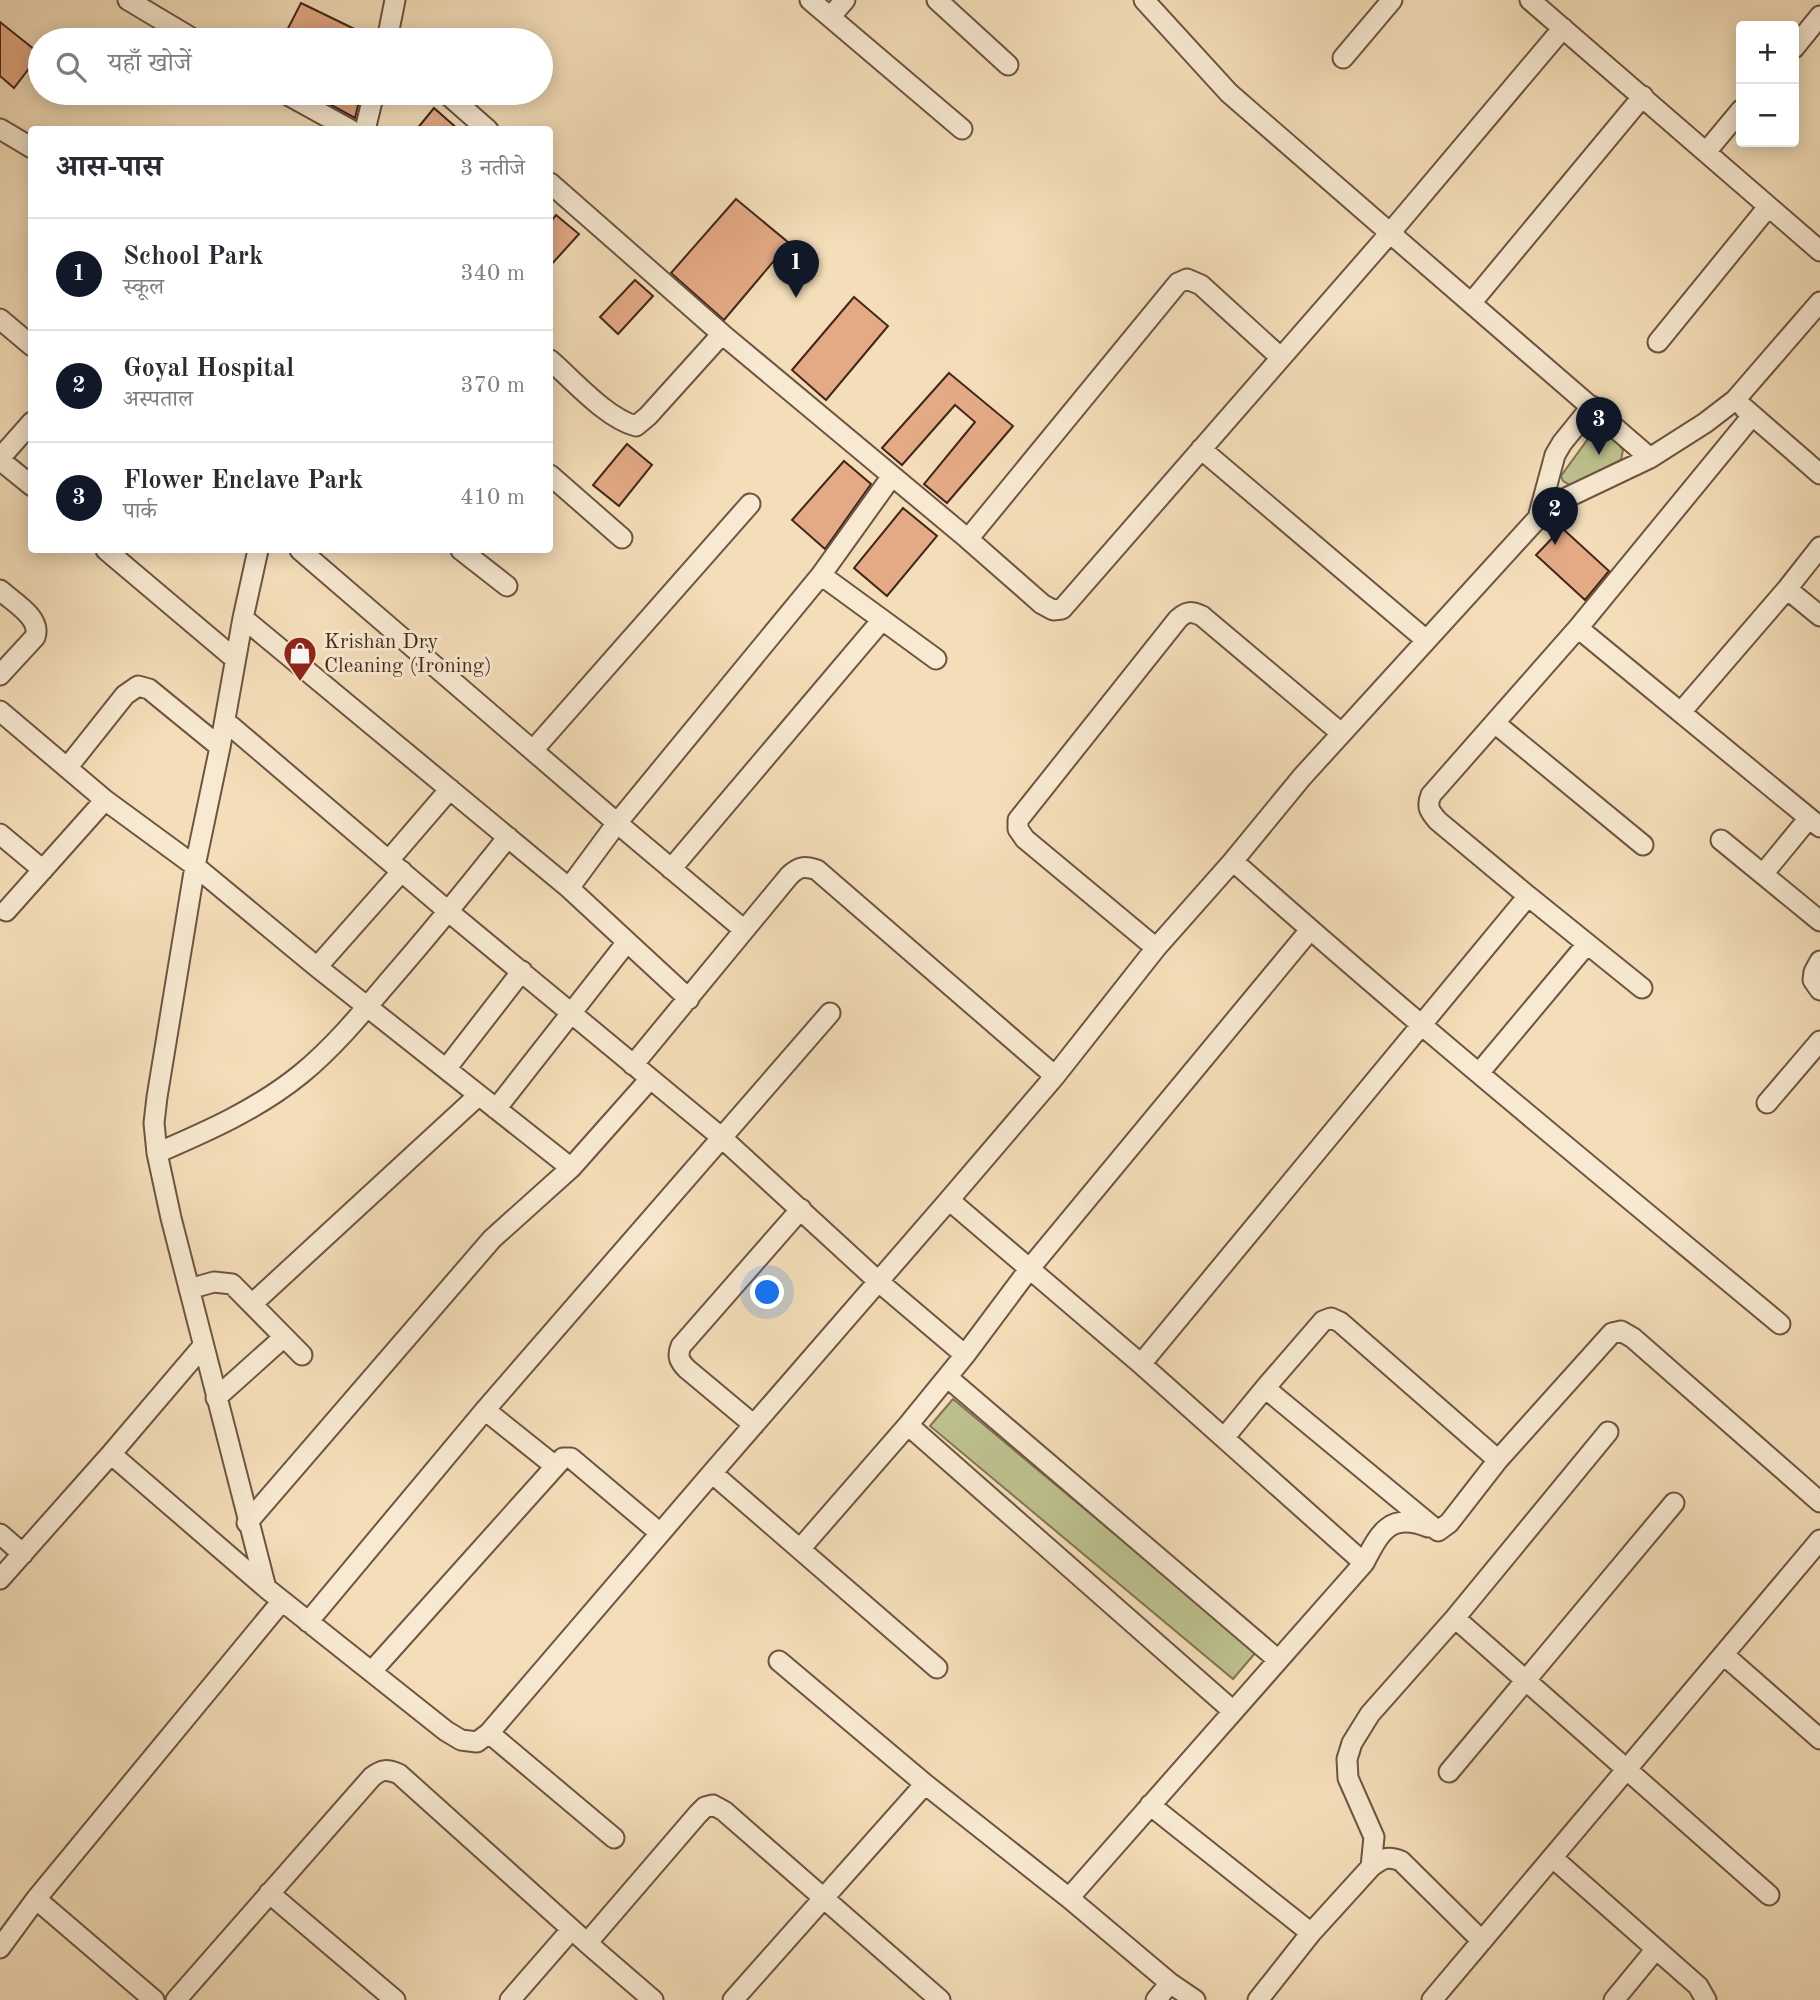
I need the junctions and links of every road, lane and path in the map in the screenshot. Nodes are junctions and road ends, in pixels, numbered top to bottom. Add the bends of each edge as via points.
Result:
1 (128, 0) edge
2 (395, 0) edge
3 (810, 0) edge
4 (845, 0) edge
5 (937, 0) edge
6 (1144, 0) edge
7 (1392, 0) edge
8 (1530, 0) edge
9 (1820, 16) edge
10 (830, 17) junction
11 (175, 28) edge
12 (389, 28) edge
13 (1563, 28) junction
14 (1799, 42) edge
15 (1343, 58) dead end
16 (1008, 65) dead end
17 (1643, 96) junction
18 (306, 105) edge
19 (371, 105) edge
20 (460, 105) edge
21 (1736, 116) edge
22 (344, 126) edge
23 (366, 126) edge
24 (483, 126) edge
25 (0, 129) edge
26 (962, 129) dead end
27 (28, 146) edge
28 (1706, 152) junction
29 (553, 186) edge
30 (1768, 207) junction
31 (1390, 233) junction
32 (1820, 251) edge
33 (1472, 302) junction
34 (1820, 302) edge
35 (0, 319) edge
36 (722, 334) junction
37 (1658, 342) dead end
38 (28, 343) edge
39 (1280, 357) junction
40 (553, 362) edge
41 (1735, 400) junction
42 (1592, 406) junction
43 (1752, 416) junction
44 (28, 427) edge
45 (1201, 449) junction
46 (1650, 458) junction
47 (0, 459) edge
48 (1820, 474) edge
49 (892, 475) junction
50 (553, 478) edge
51 (28, 483) edge
52 (750, 504) dead end
53 (1538, 517) junction
54 (622, 538) dead end
55 (968, 539) junction
56 (1820, 547) edge
57 (110, 553) edge
58 (257, 553) edge
59 (304, 553) edge
60 (465, 553) edge
61 (821, 575) junction
62 (507, 586) dead end
63 (1787, 589) junction
64 (0, 590) edge
65 (1820, 616) edge
66 (243, 618) junction
67 (882, 620) junction
68 (1578, 628) junction
69 (1426, 640) junction
70 (235, 659) junction
71 (936, 659) dead end
72 (0, 675) edge
73 (0, 711) edge
74 (1681, 712) junction
75 (225, 721) junction
76 (1496, 724) junction
77 (1341, 733) junction
78 (220, 747) junction
79 (534, 750) junction
80 (67, 768) junction
81 (450, 789) junction
82 (105, 800) junction
83 (617, 823) junction
84 (1814, 823) edge
85 (0, 834) edge
86 (508, 837) junction
87 (1721, 839) dead end
88 (1643, 845) dead end
89 (1233, 861) junction
90 (396, 865) junction
91 (195, 866) junction
92 (671, 869) junction
93 (43, 870) junction
94 (1763, 874) junction
95 (569, 888) junction
96 (1528, 896) junction
97 (6, 911) dead end
98 (449, 912) junction
99 (1820, 920) edge
100 (743, 929) junction
101 (1310, 930) junction
102 (627, 942) junction
103 (1587, 944) junction
104 (1156, 948) junction
105 (1820, 961) edge
106 (317, 967) junction
107 (522, 971) junction
108 (1642, 988) dead end
109 (1820, 990) edge
110 (689, 999) junction
111 (367, 1006) junction
112 (573, 1013) junction
113 (830, 1013) dead end
114 (1422, 1024) junction
115 (1820, 1041) edge
116 (633, 1065) junction
117 (446, 1069) junction
118 (1479, 1073) junction
119 (1055, 1076) junction
120 (650, 1079) junction
121 (479, 1096) junction
122 (1767, 1103) dead end
123 (496, 1109) junction
124 (721, 1137) junction
125 (157, 1153) junction
126 (571, 1168) junction
127 (949, 1200) junction
128 (802, 1209) junction
129 (1030, 1269) junction
130 (879, 1282) junction
131 (189, 1289) junction
132 (252, 1304) junction
133 (1780, 1324) dead end
134 (284, 1337) junction
135 (203, 1346) junction
136 (302, 1355) dead end
137 (965, 1355) junction
138 (1141, 1364) junction
139 (947, 1377) junction
140 (1265, 1388) junction
141 (216, 1398) junction
142 (485, 1410) junction
143 (754, 1425) junction
144 (908, 1425) junction
145 (1608, 1432) dead end
146 (1224, 1438) junction
147 (111, 1454) junction
148 (1499, 1460) junction
149 (555, 1466) junction
150 (712, 1472) junction
151 (1820, 1502) edge
152 (1674, 1503) dead end
153 (247, 1524) junction
154 (1438, 1531) junction
155 (660, 1533) junction
156 (0, 1534) edge
157 (1820, 1540) edge
158 (800, 1549) junction
159 (23, 1554) junction
160 (1364, 1563) junction
161 (0, 1579) edge
162 (266, 1588) junction
163 (282, 1601) junction
164 (1455, 1618) junction
165 (308, 1622) junction
166 (1724, 1656) junction
167 (1277, 1660) junction
168 (779, 1661) dead end
169 (937, 1668) dead end
170 (372, 1671) junction
171 (1525, 1678) junction
172 (1233, 1711) junction
173 (489, 1733) junction
174 (1820, 1738) edge
175 (1627, 1768) junction
176 (1449, 1772) dead end
177 (925, 1784) junction
178 (1150, 1805) junction
179 (614, 1838) dead end
180 (1553, 1858) junction
181 (1371, 1867) junction
182 (269, 1894) junction
183 (1769, 1895) dead end
184 (825, 1898) junction
185 (1069, 1898) junction
186 (36, 1899) junction
187 (571, 1930) junction
188 (1311, 1933) junction
189 (1482, 1941) junction
190 (587, 1943) junction
191 (0, 1948) edge
192 (1656, 1949) junction
193 (1170, 1983) junction
194 (155, 2000) edge
195 (176, 2000) edge
196 (395, 2000) edge
197 (510, 2000) edge
198 (653, 2000) edge
199 (733, 2000) edge
200 (940, 2000) edge
201 (1156, 2000) edge
202 (1195, 2000) edge
203 (1258, 2000) edge
204 (1432, 2000) edge
205 (1614, 2000) edge
206 (1706, 2000) edge

1 - 11 street
2 - 12 street
3 - 10 street
4 - 10 street
5 - 16 street
6 - 31 street via 1229,93
7 - 15 street
8 - 13 street
9 - 14 street
10 - 26 street
13 - 17 street
13 - 31 street
17 - 28 street
17 - 33 street
18 - 22 street
19 - 23 street
20 - 24 street
21 - 28 street
25 - 27 street
28 - 30 street
29 - 36 street
30 - 32 street
30 - 37 street
31 - 33 street
31 - 39 street
33 - 42 street
34 - 41 street
35 - 38 street
36 - 40 street via 636,426 611,414
36 - 49 street
39 - 45 street
39 - 55 street via 1201,285 1187,279 1178,284
41 - 43 street
41 - 46 street
42 - 46 street
42 - 53 street via 1555,455
43 - 48 street
43 - 68 street
44 - 47 street
45 - 55 street via 1062,609 1042,604
45 - 69 street
46 - 53 street via 1566,498
47 - 51 street
49 - 55 street
49 - 61 street
50 - 54 street
52 - 79 street
53 - 69 street
56 - 63 street
57 - 70 street
58 - 66 street
59 - 79 street
60 - 62 street
61 - 67 street
61 - 83 street
63 - 65 street
63 - 74 street
64 - 72 street via 38,630
66 - 70 street
66 - 81 street
67 - 71 street
67 - 92 street
68 - 74 street
68 - 76 street
69 - 77 street
70 - 75 street
73 - 80 street
74 - 84 street
75 - 78 street
75 - 90 street
76 - 88 street
76 - 96 street via 1431,796 1429,811
77 - 89 street
77 - 104 street via 1202,616 1193,611 1178,619 1018,820 1025,839
78 - 80 street via 149,689 138,686 125,695
78 - 91 street
79 - 83 street
80 - 82 street
81 - 86 street
81 - 90 street
82 - 91 street
82 - 93 street
83 - 92 street
83 - 95 street
84 - 94 street
85 - 93 street
86 - 95 street
86 - 98 street
87 - 94 street
89 - 101 street
89 - 104 street
90 - 98 street
90 - 106 street
91 - 106 street
91 - 125 street via 157,1097
92 - 100 street
93 - 97 street
94 - 99 street
95 - 102 street
96 - 103 street
96 - 114 street
98 - 107 street
98 - 111 street
100 - 110 street
100 - 119 street via 797,868 817,870
101 - 114 street
101 - 129 street
102 - 110 street
102 - 112 street
103 - 108 street
103 - 118 street
104 - 119 street
105 - 109 street via 1813,980
106 - 111 street
107 - 112 street
107 - 117 street
110 - 116 street
111 - 117 street
111 - 125 street via 301,1074 277,1091 221,1125
112 - 116 street
112 - 123 street
113 - 124 street
114 - 118 street
114 - 138 street
115 - 122 street
116 - 120 street
117 - 121 street
118 - 133 street
119 - 127 street
120 - 124 street
120 - 126 street
121 - 123 street
121 - 132 street
123 - 126 street
124 - 128 street
124 - 142 street
125 - 131 street
126 - 153 street via 492,1239
127 - 129 street
127 - 130 street
128 - 130 street
128 - 143 street via 678,1353 687,1369
129 - 137 street
129 - 138 street
130 - 137 street
130 - 143 street
131 - 132 street via 224,1282
131 - 135 street
132 - 134 street
134 - 136 street
134 - 141 street
135 - 141 street
135 - 147 street
137 - 139 street
138 - 146 street
139 - 144 street
139 - 167 street
140 - 146 street
140 - 148 street via 1323,1321 1331,1318
140 - 154 street
141 - 153 street
142 - 149 street
142 - 165 street
143 - 150 street
144 - 158 street
144 - 172 street
145 - 164 street
146 - 160 street
147 - 159 street
147 - 162 street
148 - 151 street via 1612,1333 1621,1331
148 - 154 street
149 - 155 street via 563,1458 571,1458
149 - 170 street
150 - 155 street
150 - 158 street
152 - 171 street
153 - 162 street
154 - 160 street via 1414,1522 1393,1524 1383,1530
155 - 173 street
156 - 159 street
157 - 166 street
158 - 169 street
159 - 161 street
160 - 167 street
162 - 163 street
163 - 165 street
163 - 186 street
164 - 171 street
164 - 181 street via 1370,1714 1349,1751 1348,1777 1374,1837
165 - 170 street
166 - 174 street
166 - 175 street
167 - 172 street
168 - 177 street
170 - 173 street via 461,1740 477,1742
171 - 175 street
171 - 176 street
172 - 178 street
173 - 179 street
175 - 180 street
175 - 183 street
177 - 184 street
177 - 185 street
178 - 185 street
178 - 188 street
180 - 189 street
180 - 192 street
181 - 188 street
181 - 189 street via 1390,1857 1401,1861
182 - 187 street via 372,1777 388,1770 399,1774
182 - 195 street
182 - 196 street
184 - 190 street via 713,1805 698,1814
184 - 199 street
184 - 200 street
185 - 193 street
186 - 191 street
186 - 194 street
187 - 190 street
187 - 197 street
188 - 203 street
189 - 204 street
190 - 198 street
192 - 205 street
192 - 206 street via 1698,1986
193 - 201 street
193 - 202 street

